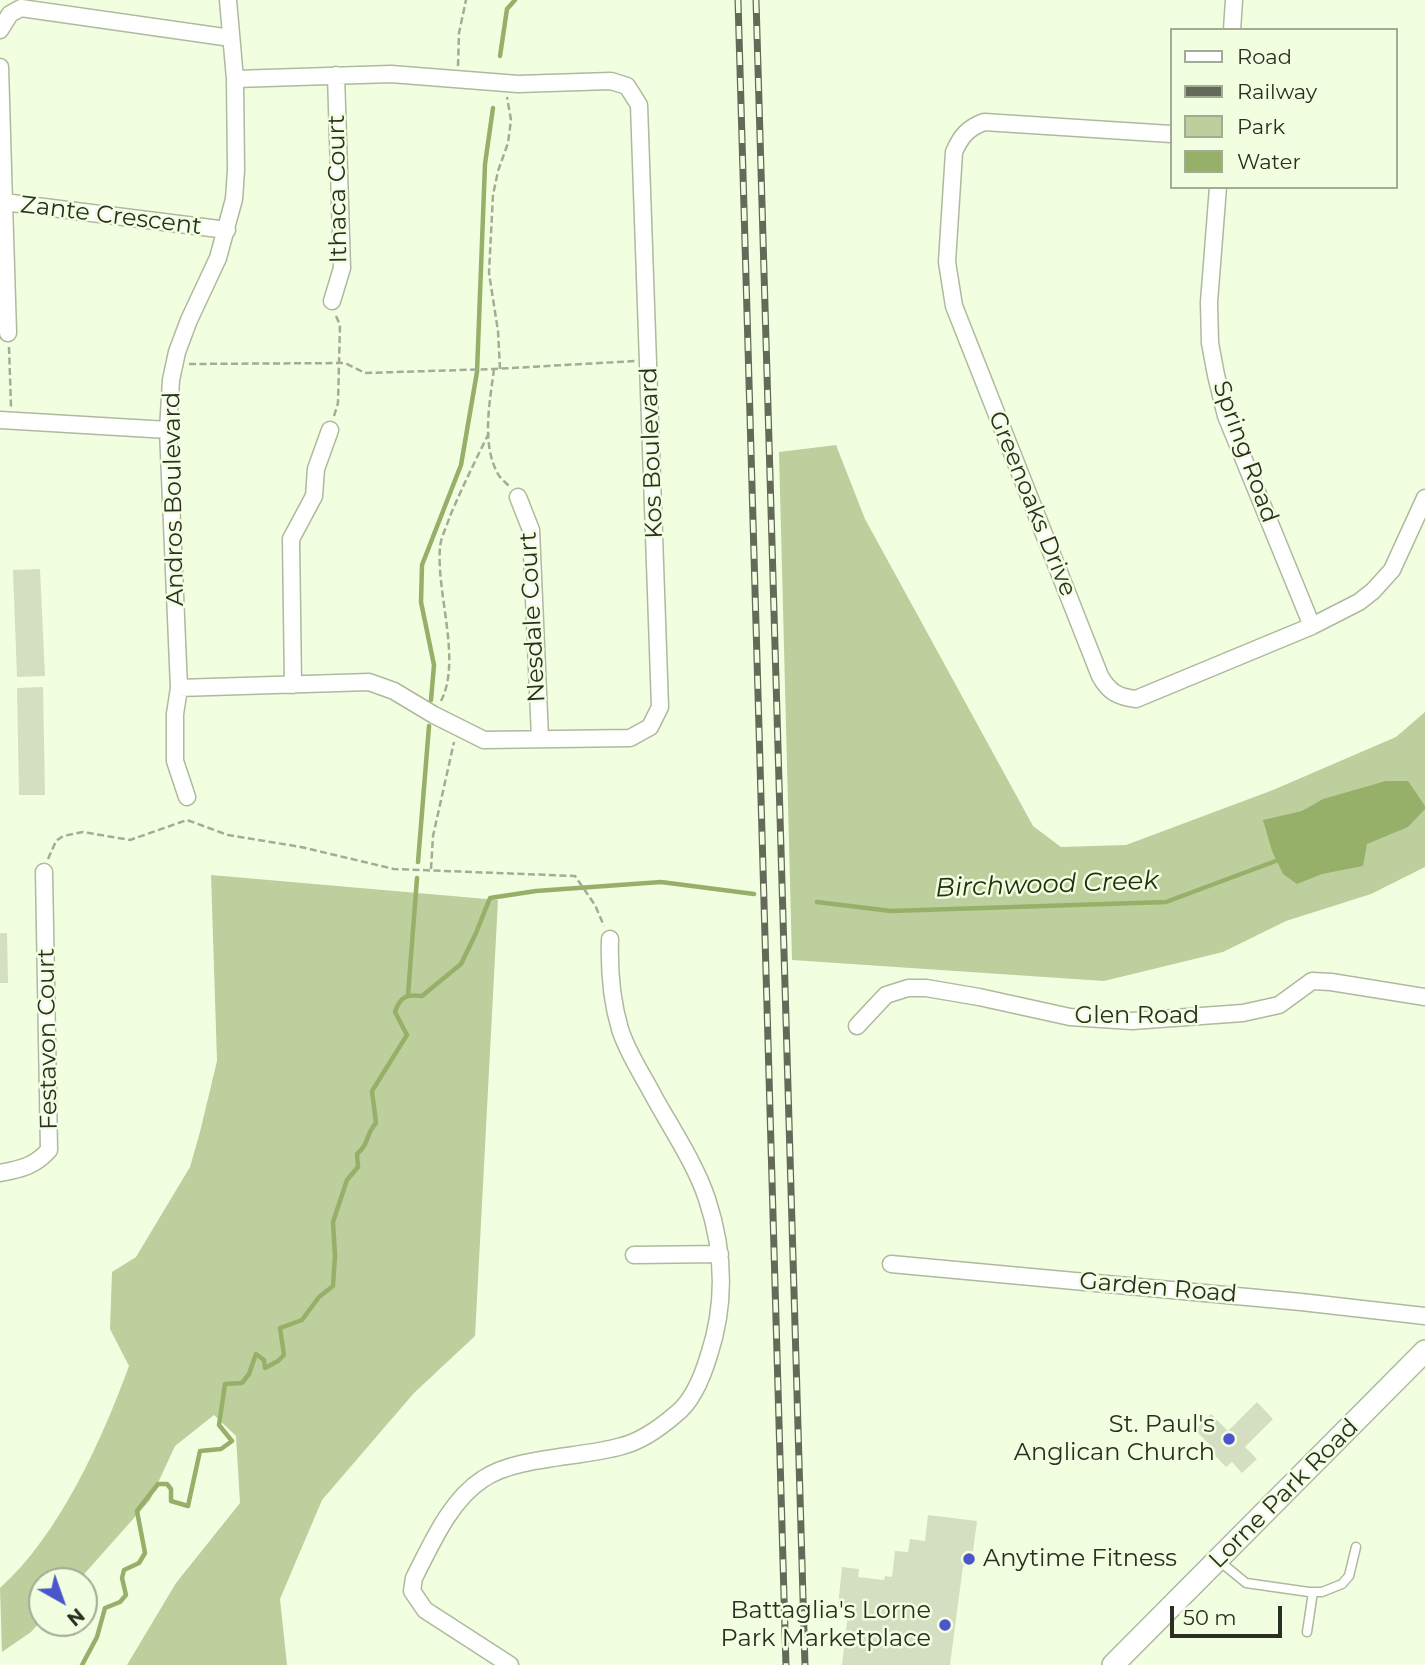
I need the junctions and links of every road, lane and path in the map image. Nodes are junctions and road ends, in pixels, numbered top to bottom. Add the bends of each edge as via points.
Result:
1 (228, 0) edge
2 (466, 0) edge
3 (1234, 0) edge
4 (1232, 28) edge
5 (0, 30) edge
6 (231, 38) junction
7 (0, 67) edge
8 (336, 75) junction
9 (235, 79) junction
10 (458, 80) junction
11 (504, 83) junction
12 (1170, 134) edge
13 (1218, 189) edge
14 (4, 202) junction
15 (227, 230) junction
16 (332, 301) joint
17 (8, 333) joint
18 (649, 360) junction
19 (338, 363) junction
20 (175, 364) junction
21 (494, 369) junction
22 (500, 369) junction
23 (6, 420) edge
24 (168, 430) junction
25 (330, 430) joint
26 (489, 433) junction
27 (518, 497) joint
28 (1425, 498) edge
29 (1312, 626) junction
30 (293, 685) junction
31 (179, 688) junction
32 (434, 715) junction
33 (457, 728) junction
34 (540, 738) junction
35 (187, 797) dead end
36 (431, 869) junction
37 (44, 872) joint
38 (610, 939) joint
39 (1425, 997) edge
40 (857, 1026) dead end
41 (0, 1173) edge
42 (720, 1254) junction
43 (634, 1255) dead end
44 (891, 1264) dead end
45 (1425, 1316) edge
46 (1425, 1351) edge
47 (1356, 1547) dead end
48 (1218, 1560) junction
49 (1313, 1592) junction
50 (1307, 1632) dead end
51 (510, 1665) edge
52 (1113, 1665) edge

1 - 6 street, Andros Boulevard
2 - 10 path via 459,33
3 - 4 street
5 - 6 street via 10,14 21,9
6 - 9 street, Andros Boulevard
7 - 14 street, Zante Crescent
8 - 9 street, Kos Boulevard
8 - 10 street, Kos Boulevard
8 - 16 street, Ithaca Court via 342,268
9 - 15 street, Andros Boulevard via 236,170
10 - 11 street, Kos Boulevard
11 - 18 street, Kos Boulevard via 618,82 627,86 639,105
11 - 22 path via 511,120 493,195 489,273
12 - 29 street, Greenoaks Drive via 984,122 971,127 954,152 947,262 954,306 1107,688 1120,697 1136,699
13 - 29 street, Spring Road via 1209,302 1216,375 1226,416
14 - 15 street, Zante Crescent
14 - 17 street
15 - 20 street, Andros Boulevard
16 - 19 path via 340,325
17 - 23 path
18 - 22 path
18 - 34 street, Kos Boulevard via 660,707 650,727 630,738
19 - 20 path
19 - 21 path via 365,373
19 - 25 path via 338,403
20 - 24 street, Andros Boulevard
21 - 22 path
21 - 26 path
23 - 24 street
24 - 31 street, Andros Boulevard
25 - 30 street via 316,469 314,496 291,539
26 - 27 path via 498,474
26 - 32 path via 440,543 450,670 447,690
27 - 34 street, Nesdale Court via 531,530
28 - 29 street, Greenoaks Drive via 1391,570 1359,602
30 - 31 street, Kos Boulevard
30 - 32 street, Kos Boulevard via 369,682
31 - 35 street, Andros Boulevard via 175,761
32 - 33 street, Kos Boulevard
33 - 34 street, Kos Boulevard via 484,740
33 - 36 path via 433,836
36 - 37 path via 394,869 228,835 187,820 130,840 83,832 63,836 56,841
36 - 38 path via 575,876
37 - 41 street, Festavon Court via 49,1150 28,1167
38 - 42 street via 609,970 620,1030 707,1198
39 - 40 street, Glen Road via 1312,981 1279,1005 1244,1013 1132,1021 1070,1017 979,997 908,988 886,995
42 - 43 street
42 - 51 street via 722,1296 717,1332 697,1386 683,1409 623,1446 532,1462 484,1478 453,1509 414,1578 412,1591 425,1610
44 - 45 street, Garden Road
46 - 48 street, Lorne Park Road
47 - 49 lane via 1346,1581
48 - 49 lane via 1246,1583
48 - 52 street, Lorne Park Road
49 - 50 lane

